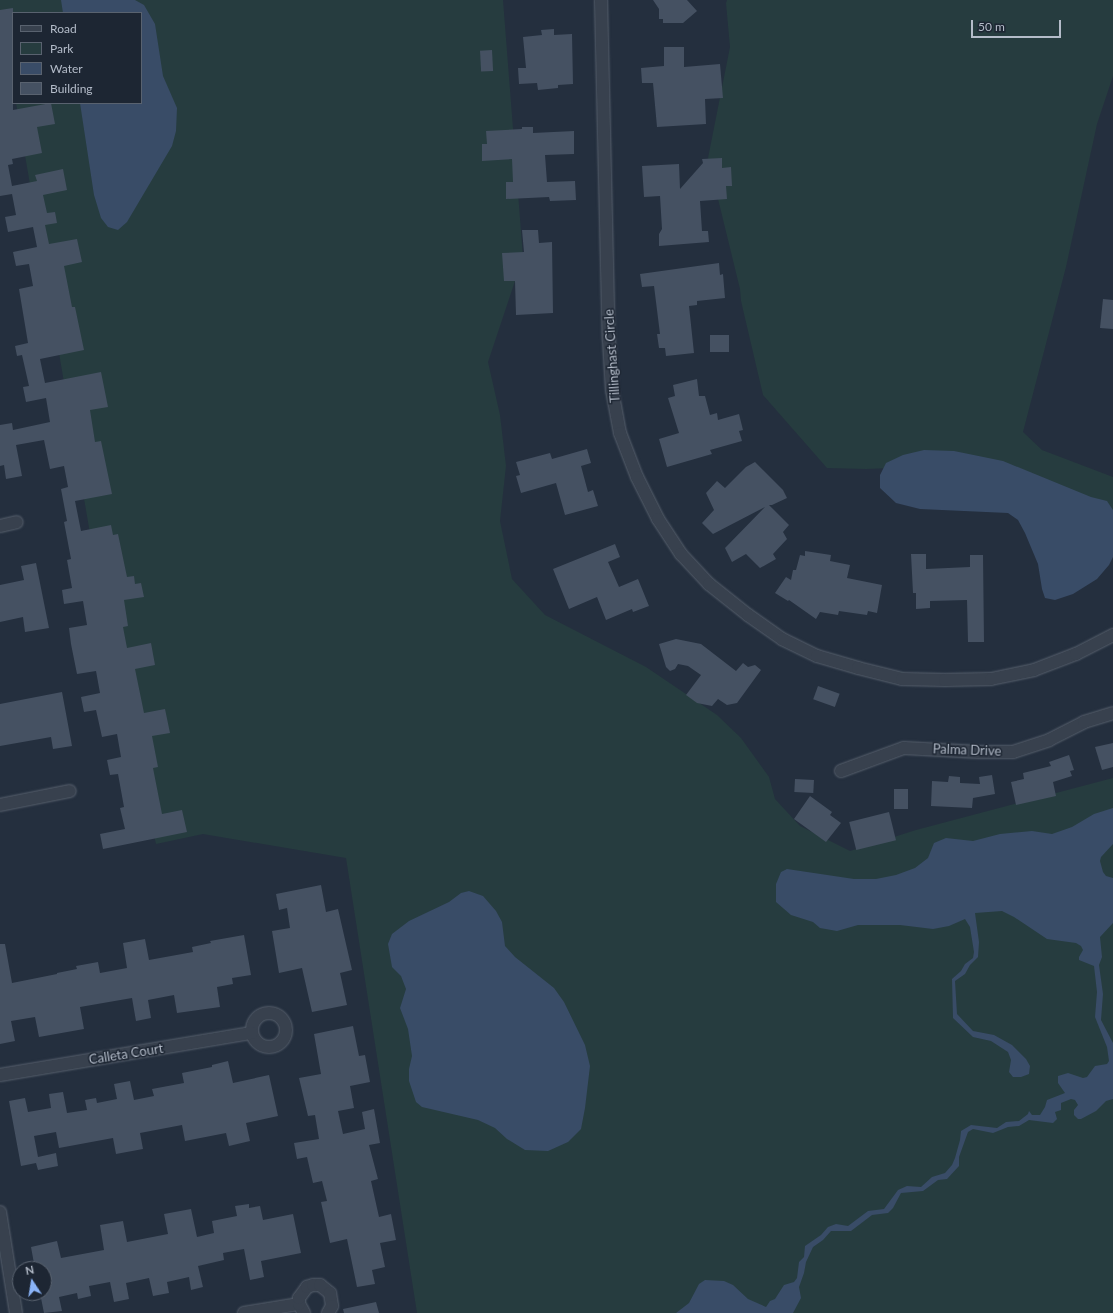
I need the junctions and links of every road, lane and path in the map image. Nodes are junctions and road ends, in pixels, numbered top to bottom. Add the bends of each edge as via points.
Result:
1 (601, 0) edge
2 (17, 522) dead end
3 (0, 526) edge
4 (1113, 635) edge
5 (1113, 713) edge
6 (841, 771) dead end
7 (70, 791) dead end
8 (0, 805) edge
9 (252, 1033) dead end
10 (0, 1075) edge
11 (0, 1212) edge
12 (301, 1309) edge
13 (16, 1313) edge
14 (244, 1313) edge
15 (328, 1313) edge

1 - 4 street, Tillinghast Circle via 612,390 620,433 637,477 658,519 681,554 709,584 748,616 782,639 817,656 902,678 991,678 1034,670 1076,654
2 - 3 street
5 - 6 street, Palma Drive via 1084,722 1049,740 1013,752 904,748
7 - 8 street
9 - 10 street, Calleta Court
11 - 13 street
12 - 14 street
12 - 15 street via 302,1292 313,1285 320,1285 330,1293 332,1299

